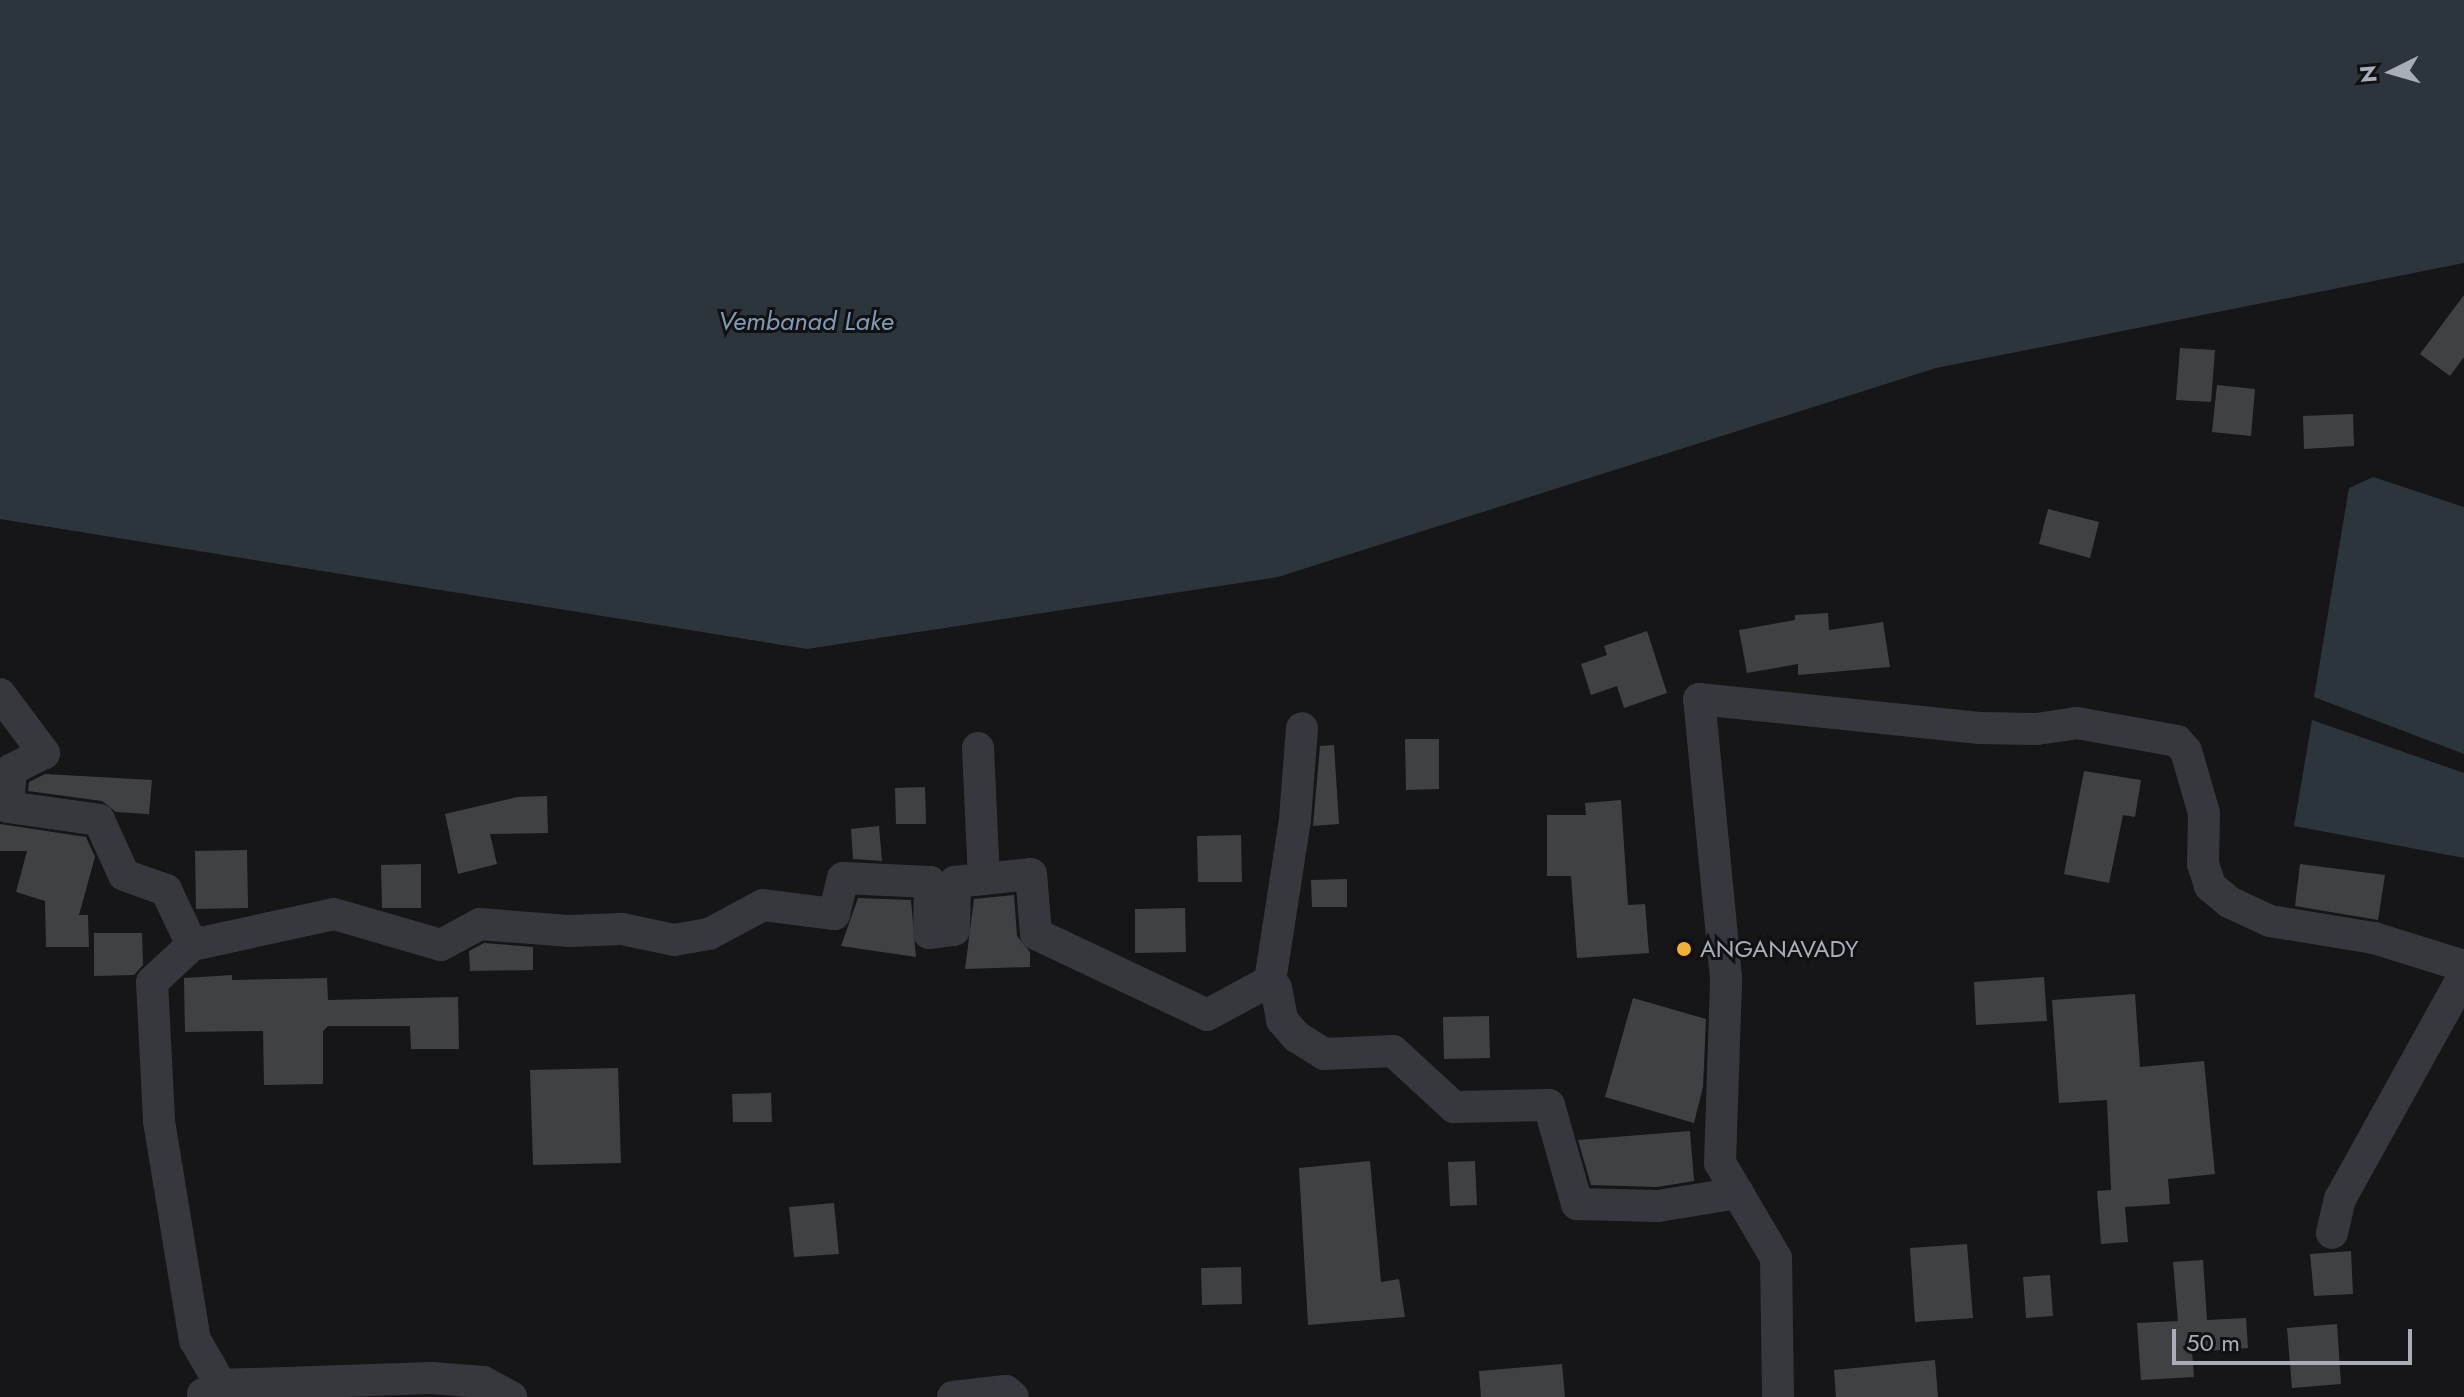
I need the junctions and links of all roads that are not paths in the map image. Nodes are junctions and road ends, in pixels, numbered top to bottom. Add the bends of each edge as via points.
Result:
1 (0, 694) edge
2 (1302, 728) dead end
3 (978, 748) dead end
4 (984, 879) junction
5 (192, 945) junction
6 (2464, 966) edge
7 (2464, 975) edge
8 (1270, 981) junction
9 (1738, 1193) junction
10 (2332, 1233) dead end
11 (212, 1391) edge
12 (511, 1397) edge
13 (953, 1397) edge
14 (1013, 1397) edge
15 (1778, 1397) edge

1 - 5 street via 44,753 11,770 8,807 99,820 124,875 166,890
2 - 8 street via 1295,819
3 - 4 street
4 - 5 street via 955,882 954,930 929,933 930,882 843,878 834,914 763,905 709,934 674,940 622,929 480,924 441,945 334,914
4 - 8 street via 1031,874 1036,934 1207,1015
5 - 11 street via 152,982 159,1121 195,1340
6 - 9 street via 2374,938 2270,921 2229,902 2210,886 2203,864 2204,813 2186,751 2177,741 2077,723 1980,728 1699,699 1726,978 1720,1163
7 - 10 street via 2340,1199
8 - 9 street via 1282,1020 1324,1054 1393,1051 1454,1107 1549,1105 1577,1204 1658,1206
9 - 15 street via 1776,1258
11 - 12 street via 432,1378 483,1382
13 - 14 street via 1006,1391

